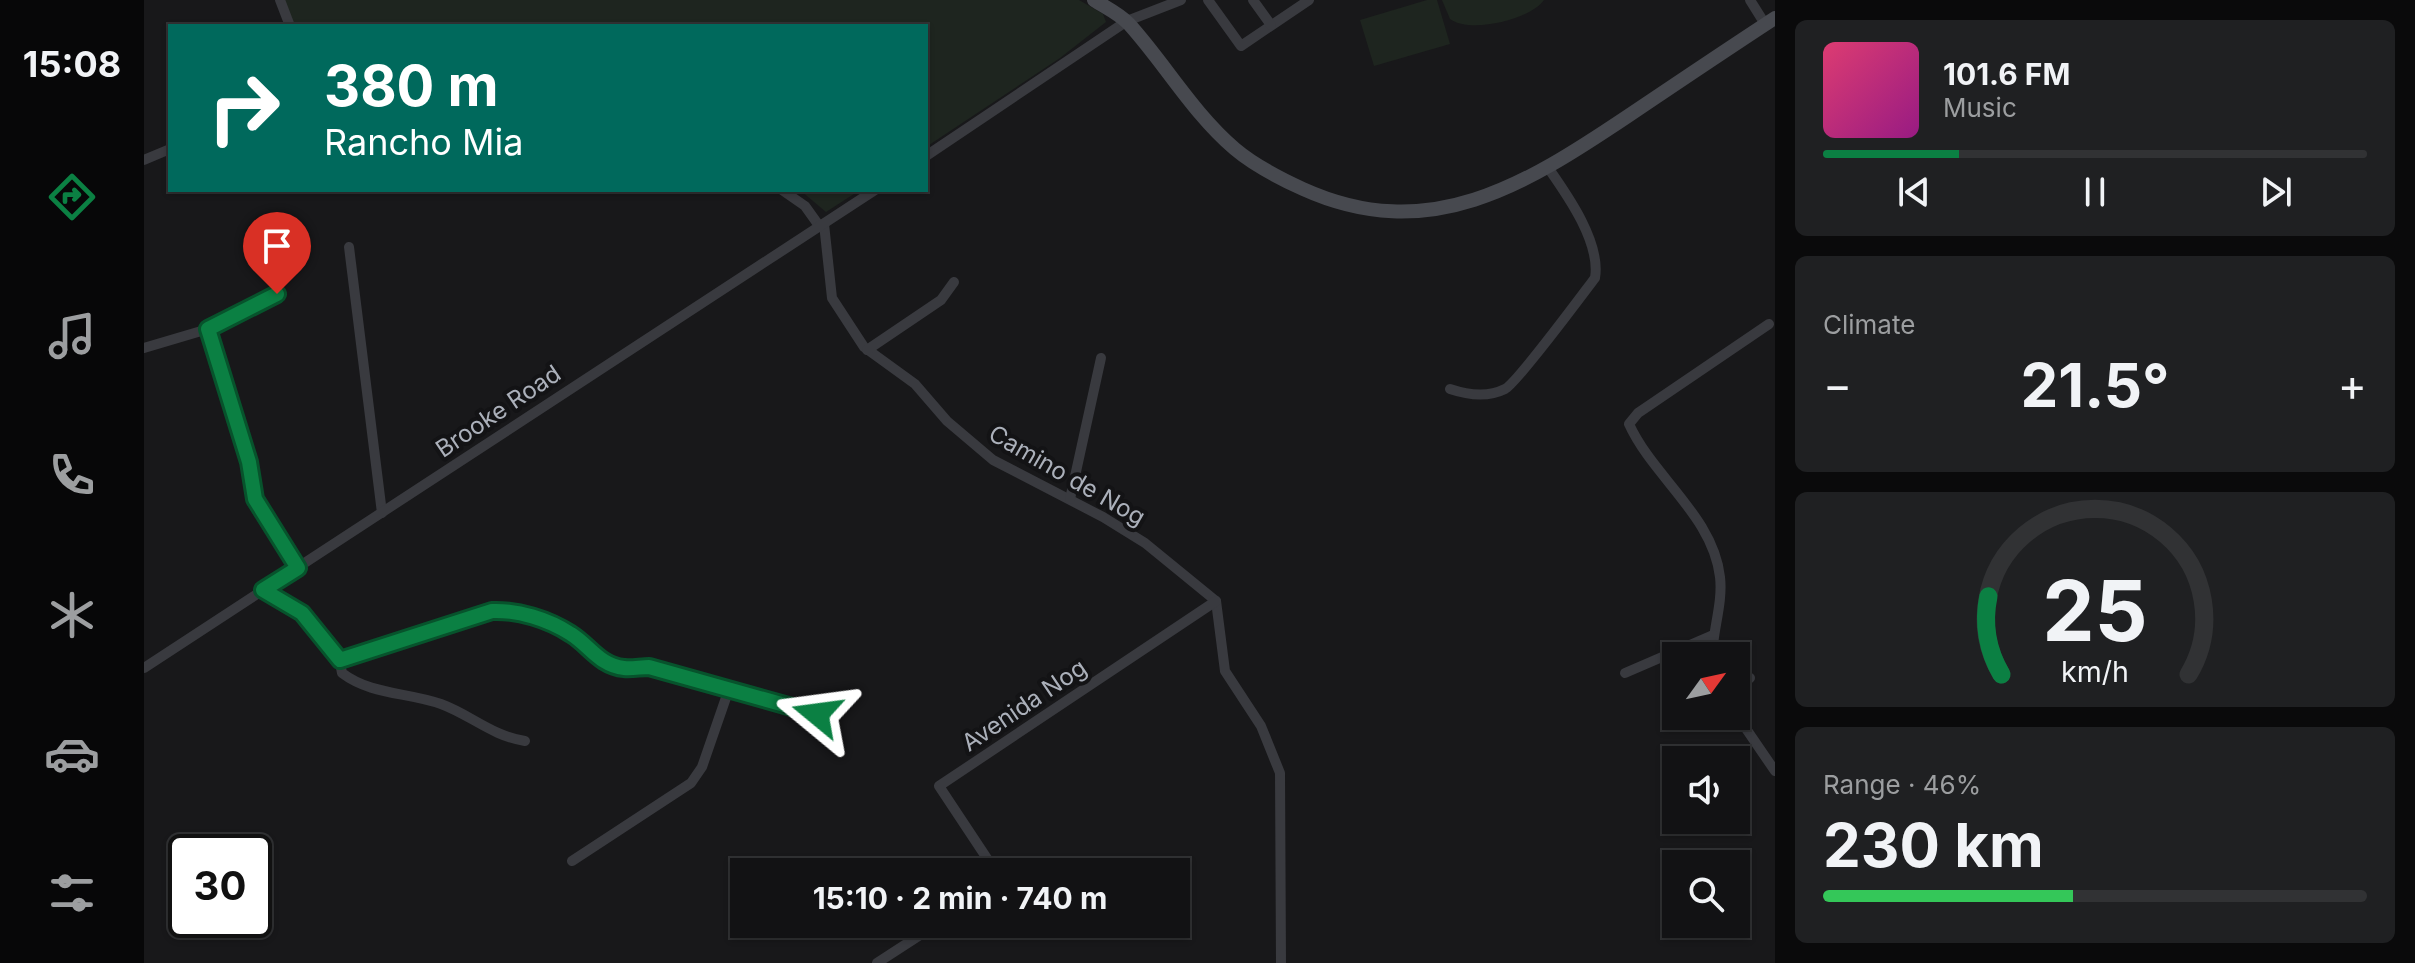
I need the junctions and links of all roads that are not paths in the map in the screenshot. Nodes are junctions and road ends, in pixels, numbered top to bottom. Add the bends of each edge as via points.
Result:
1 (280, 0) edge
2 (1094, 0) edge
3 (1181, 0) edge
4 (1208, 0) edge
5 (1253, 0) edge
6 (1309, 0) edge
7 (1750, 0) edge
8 (1127, 21) junction
9 (1770, 21) edge
10 (289, 24) edge
11 (1271, 25) junction
12 (168, 150) edge
13 (928, 155) edge
14 (144, 160) edge
15 (1549, 169) junction
16 (785, 192) edge
17 (872, 192) edge
18 (822, 226) junction
19 (349, 247) dead end
20 (954, 282) dead end
21 (277, 294) dead end
22 (1769, 324) dead end
23 (208, 329) junction
24 (144, 348) edge
25 (867, 350) junction
26 (1101, 358) dead end
27 (1450, 389) dead end
28 (1070, 499) junction
29 (382, 513) junction
30 (298, 568) junction
31 (263, 590) junction
32 (1216, 601) junction
33 (1713, 635) junction
34 (1713, 642) edge
35 (340, 660) junction
36 (144, 668) edge
37 (1625, 673) dead end
38 (729, 689) junction
39 (817, 714) dead end
40 (1747, 730) edge
41 (525, 741) dead end
42 (1775, 771) edge
43 (987, 858) edge
44 (572, 861) dead end
45 (915, 938) edge
46 (877, 963) edge
47 (1281, 963) edge

1 - 10 street
2 - 8 main road
3 - 8 street
4 - 11 street via 1241,46
5 - 11 street
6 - 11 street
7 - 9 street
8 - 13 street
8 - 15 main road via 1189,104 1236,150 1276,177 1327,200 1372,209 1438,209 1498,193
9 - 15 main road
12 - 14 street
15 - 27 street via 1584,225 1595,278 1511,385 1487,394
16 - 18 street
17 - 18 street, Brooke Road
18 - 25 street, Camino de Nog via 832,298
18 - 29 street, Brooke Road
19 - 29 street
20 - 25 street via 941,300
21 - 23 street
22 - 33 street via 1629,424 1691,512 1712,552 1720,589
23 - 24 street
23 - 30 street via 249,462 255,499
25 - 28 street, Camino de Nog via 915,384 947,421 993,460
26 - 28 street
28 - 32 street, Camino de Nog via 1145,543
29 - 30 street, Brooke Road
30 - 31 street, Brooke Road
31 - 35 street via 302,613
31 - 36 street, Brooke Road
32 - 43 street, Avenida Nog via 939,786
32 - 47 street via 1225,671 1261,726 1280,773
33 - 34 street
33 - 37 street
35 - 38 street via 507,610 572,634 612,665 649,667
35 - 41 street via 342,673 359,686 432,702 495,734
38 - 39 street
38 - 44 street via 702,767 691,783
40 - 42 street
45 - 46 street

